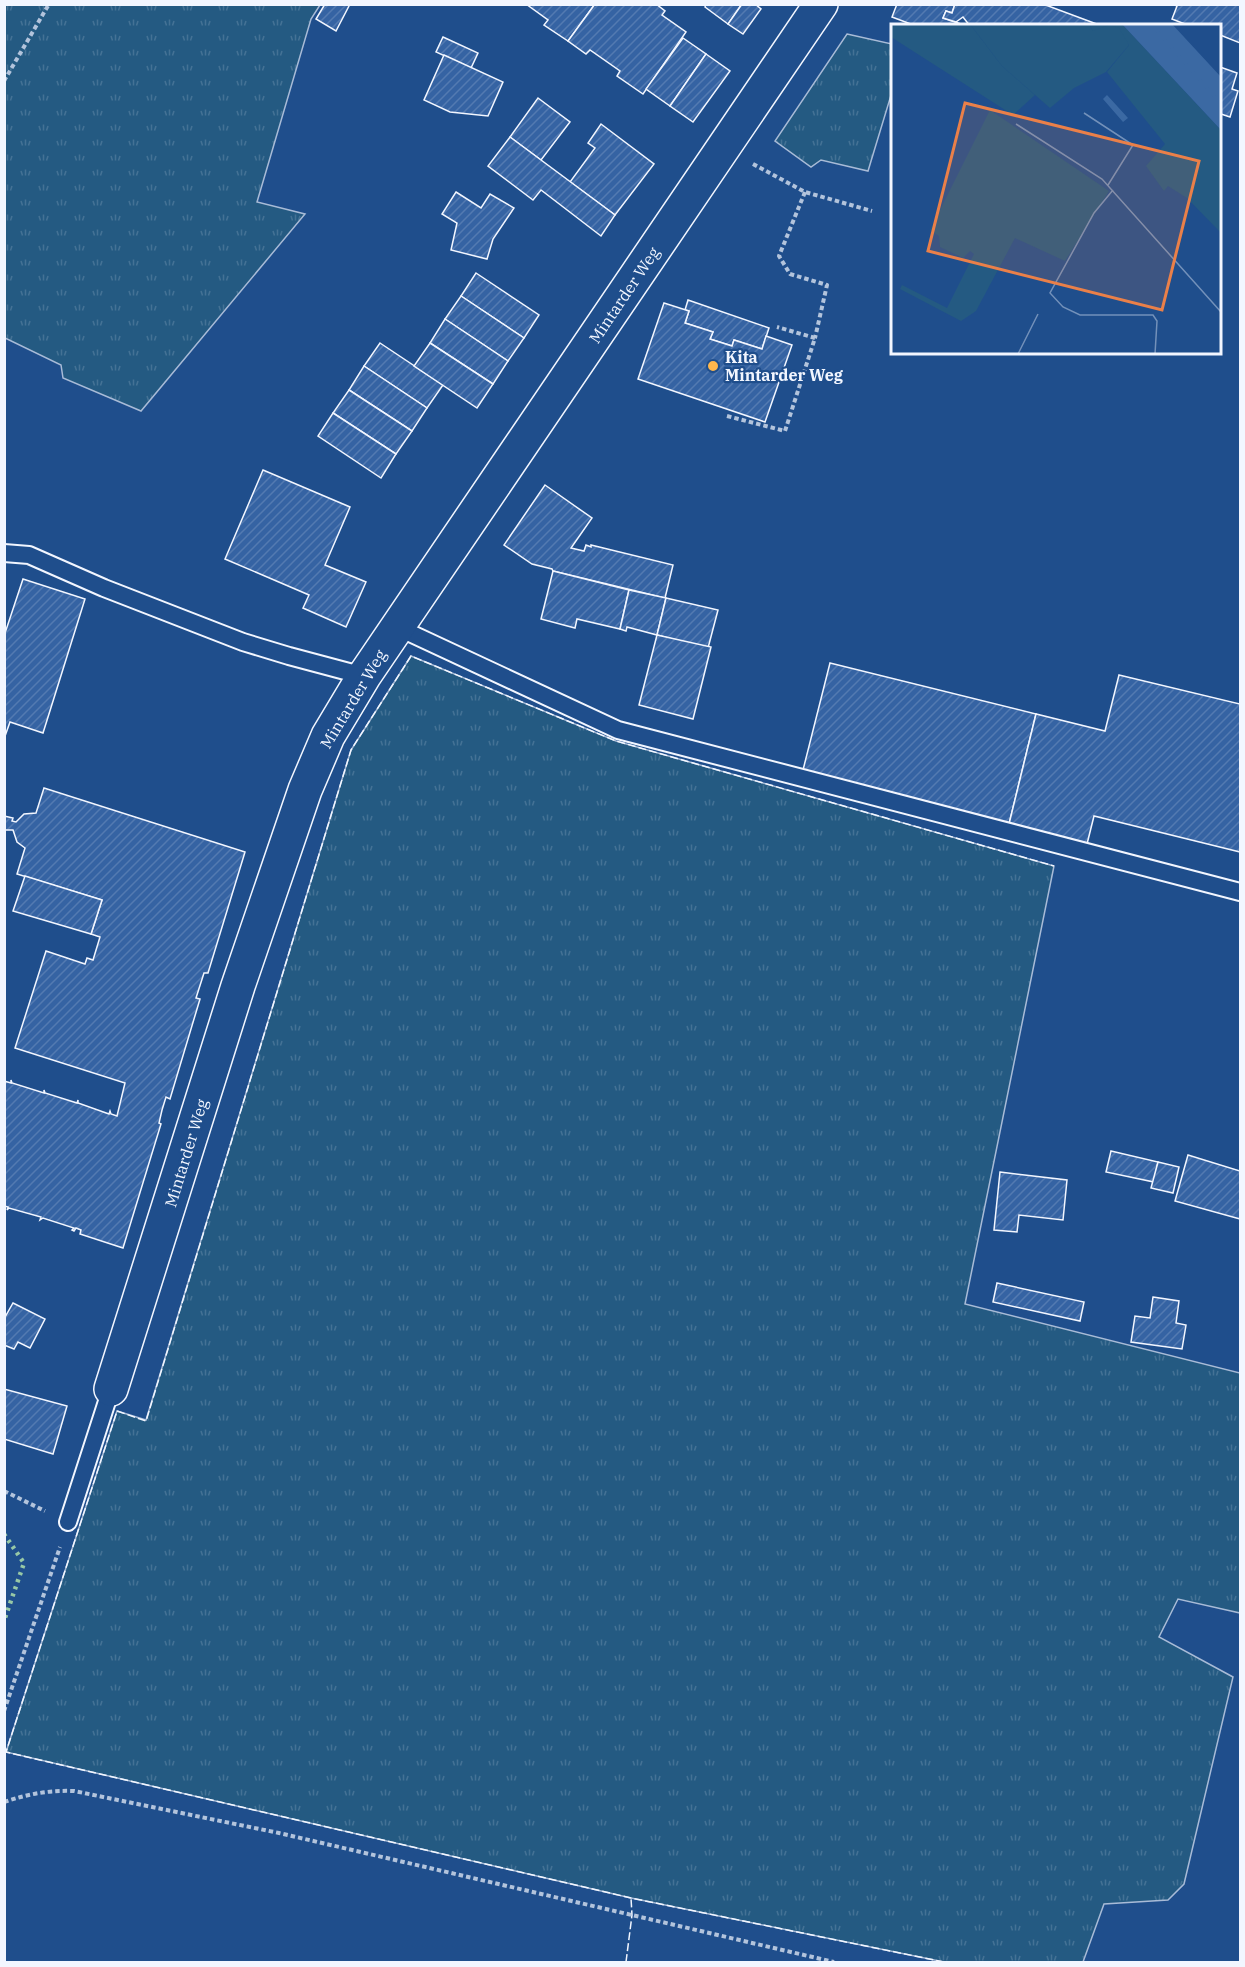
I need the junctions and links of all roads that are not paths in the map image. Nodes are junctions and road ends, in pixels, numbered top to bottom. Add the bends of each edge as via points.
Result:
1 (821, 4) edge
2 (4, 553) edge
3 (397, 627) junction
4 (364, 676) junction
5 (1240, 892) edge
6 (111, 1389) joint
7 (68, 1522) road end

1 - 3 street, Mintarder Weg
2 - 4 lane via 28,555 243,642
3 - 4 street, Mintarder Weg
3 - 5 lane via 618,730
4 - 6 street, Mintarder Weg via 328,736 305,790 238,986
6 - 7 lane, Mintarder Weg

